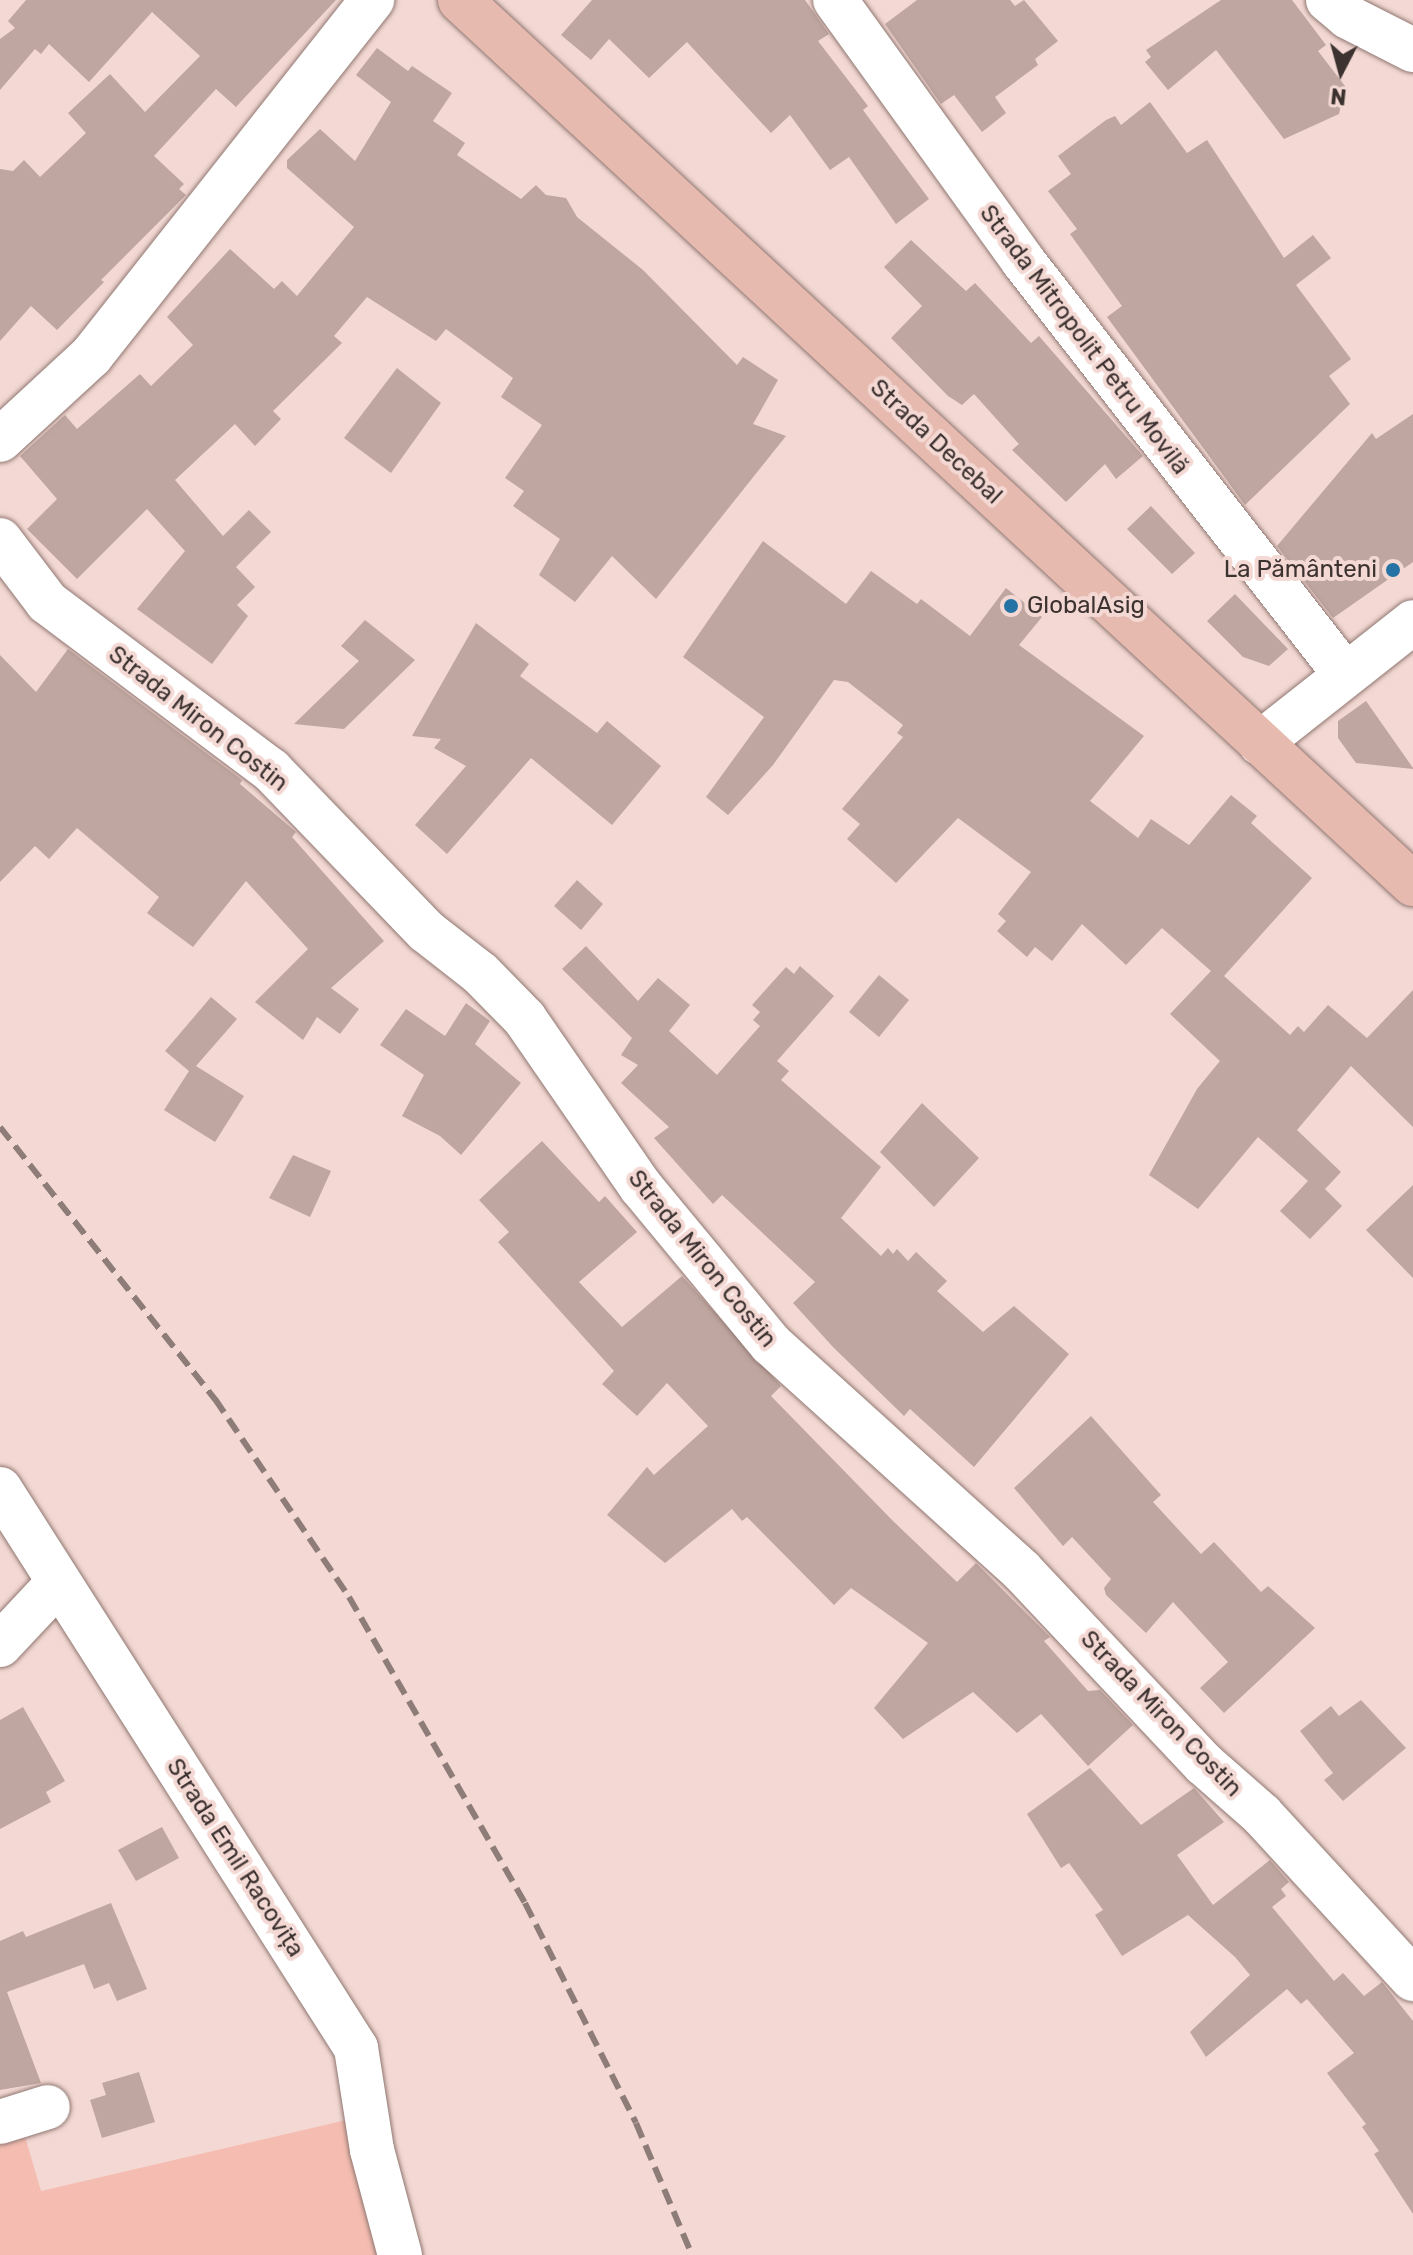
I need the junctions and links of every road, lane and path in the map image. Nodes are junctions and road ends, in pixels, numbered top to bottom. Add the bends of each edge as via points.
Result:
1 (372, 0) edge
2 (460, 0) edge
3 (835, 0) edge
4 (1328, 0) edge
5 (1413, 50) edge
6 (0, 440) edge
7 (0, 540) edge
8 (1413, 622) edge
9 (1344, 673) junction
10 (1260, 743) junction
11 (1413, 884) edge
12 (0, 1489) edge
13 (57, 1584) junction
14 (0, 1645) edge
15 (1413, 1979) edge
16 (48, 2107) dead end
17 (0, 2122) edge
18 (400, 2255) edge

1 - 6 street via 91,356
2 - 10 main road, Strada Decebal
3 - 9 street, Strada Mitropolit Petru Movilă via 1023,261
4 - 5 street via 1348,17
7 - 15 street, Strada Miron Costin via 47,602 271,770 426,931 480,973 525,1019 641,1187 771,1344 842,1414 1022,1571 1204,1764 1262,1815
8 - 9 street
9 - 10 street
10 - 11 main road, Strada Decebal
12 - 13 street, Strada Emil Racovița
13 - 14 street
13 - 18 street, Strada Emil Racovița via 356,2048 372,2150
16 - 17 street

